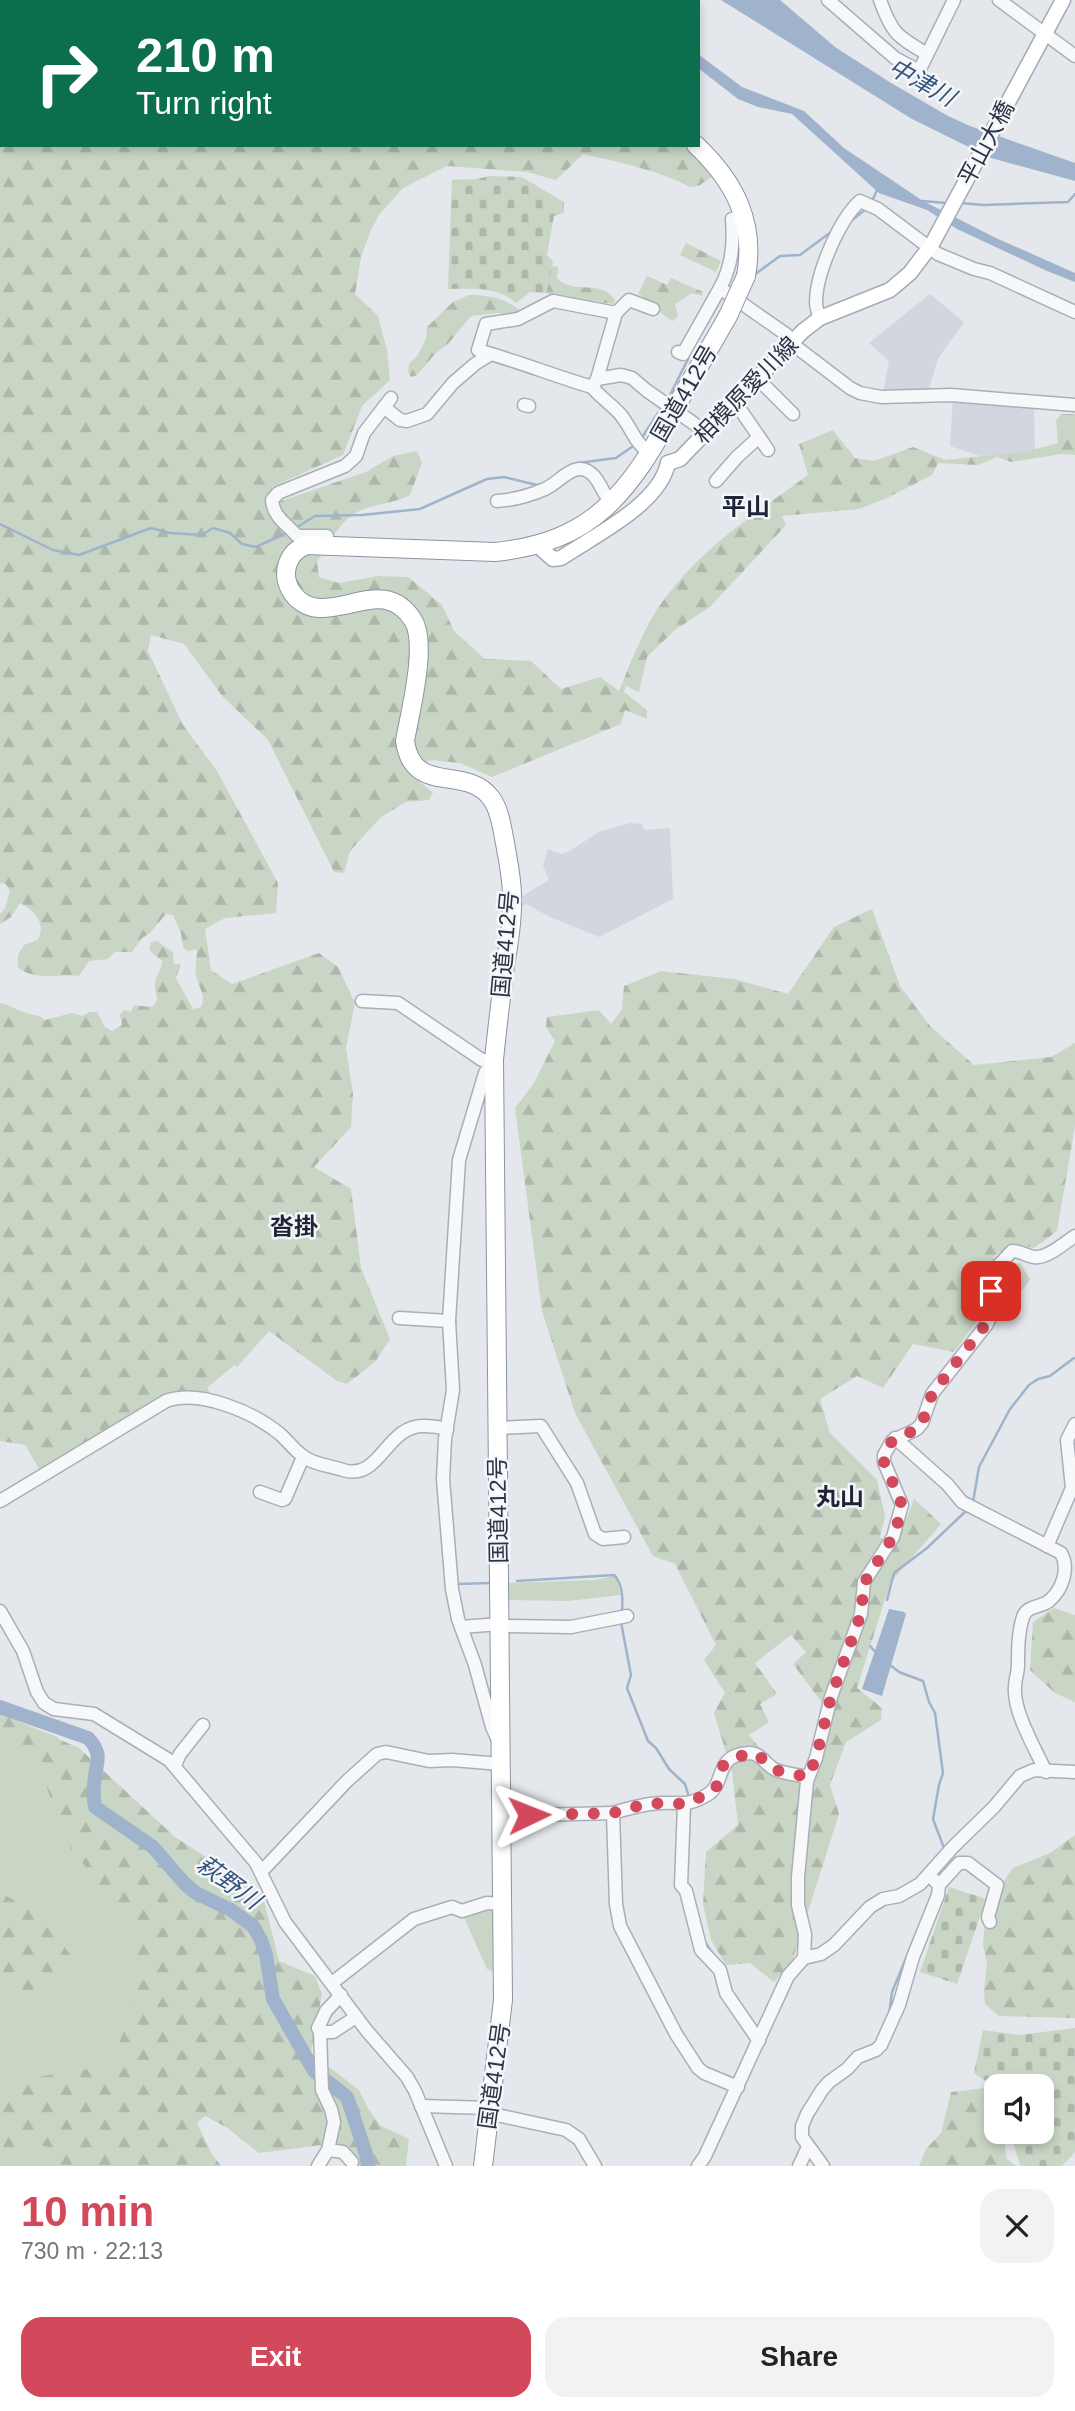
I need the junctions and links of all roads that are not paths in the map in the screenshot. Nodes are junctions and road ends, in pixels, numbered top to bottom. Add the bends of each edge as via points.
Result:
1 (828, 0) edge
2 (880, 0) edge
3 (954, 0) edge
4 (999, 0) edge
5 (1063, 0) edge
6 (1042, 38) junction
7 (927, 54) junction
8 (1075, 56) edge
9 (698, 147) edge
10 (743, 215) junction
11 (931, 246) junction
12 (724, 291) junction
13 (653, 309) dead end
14 (1075, 312) edge
15 (616, 313) junction
16 (820, 318) junction
17 (791, 341) junction
18 (678, 352) dead end
19 (491, 354) junction
20 (757, 378) junction
21 (594, 383) junction
22 (735, 402) junction
23 (670, 405) junction
24 (1075, 405) edge
25 (786, 411) dead end
26 (706, 432) junction
27 (759, 438) junction
28 (642, 446) junction
29 (768, 450) dead end
30 (668, 463) junction
31 (716, 481) dead end
32 (497, 501) dead end
33 (612, 503) junction
34 (322, 538) junction
35 (537, 545) junction
36 (362, 1001) dead end
37 (494, 1060) junction
38 (1075, 1236) edge
39 (399, 1318) dead end
40 (449, 1321) junction
41 (1075, 1424) edge
42 (498, 1428) junction
43 (447, 1430) junction
44 (895, 1438) junction
45 (303, 1457) junction
46 (260, 1492) dead end
47 (0, 1501) edge
48 (624, 1537) dead end
49 (1048, 1546) junction
50 (1070, 1572) edge
51 (0, 1611) edge
52 (624, 1616) dead end
53 (500, 1624) junction
54 (461, 1627) junction
55 (203, 1725) dead end
56 (501, 1744) junction
57 (765, 1750) dead end
58 (501, 1764) junction
59 (175, 1765) junction
60 (780, 1771) junction
61 (1046, 1772) junction
62 (1075, 1772) edge
63 (808, 1777) junction
64 (684, 1805) junction
65 (613, 1813) junction
66 (501, 1816) junction
67 (261, 1872) junction
68 (934, 1880) junction
69 (502, 1904) junction
70 (990, 1922) dead end
71 (804, 1958) junction
72 (332, 1983) junction
73 (341, 1994) junction
74 (356, 2017) junction
75 (320, 2032) junction
76 (759, 2041) junction
77 (737, 2087) junction
78 (421, 2106) junction
79 (488, 2111) junction
80 (328, 2150) junction
81 (805, 2154) edge
82 (352, 2162) dead end
83 (318, 2166) edge
84 (446, 2166) edge
85 (483, 2166) edge
86 (594, 2166) edge
87 (698, 2166) edge
88 (823, 2166) edge

1 - 7 street via 895,58 919,71
2 - 7 street via 895,33
3 - 7 street
4 - 6 street
5 - 6 main road
6 - 8 street
6 - 11 main road, 平山大橋
9 - 10 highway, 国道412号 via 734,191
10 - 12 street via 732,219 731,260
10 - 23 highway, 国道412号, bridge via 749,259 746,276 728,316
11 - 14 street via 949,260 990,273
11 - 16 main road, 相模原愛川線 via 911,273 890,290
11 - 16 street via 858,202 821,272 816,303
12 - 17 street
12 - 18 street via 683,354
13 - 15 street via 629,300
15 - 19 street via 553,301 518,319 486,324 478,350
15 - 21 street
16 - 17 main road, 相模原愛川線
17 - 20 main road, 相模原愛川線
17 - 24 street via 850,388 869,396 951,395
19 - 21 street via 577,384
19 - 34 street via 453,383 427,414 400,420 388,403 363,433 356,456 345,466 274,496 274,511 291,530 298,536
20 - 22 main road, 相模原愛川線
20 - 25 street
21 - 23 street via 612,375 627,375
21 - 28 street
22 - 26 main road, 相模原愛川線
22 - 27 street
23 - 26 street
23 - 28 highway, 国道412号
26 - 30 main road, 相模原愛川線 via 680,459
27 - 29 street
27 - 31 street
28 - 30 main road
28 - 33 highway, 国道412号 via 631,481
30 - 35 main road, 相模原愛川線 via 661,482 637,508 561,558 553,559
32 - 33 street via 543,486 578,465 593,475
33 - 35 highway, 国道412号 via 572,532
34 - 35 highway, 国道412号 via 495,552
34 - 37 highway, 国道412号 via 299,548 290,558 285,575 292,593 304,604 319,608 370,598 391,601 405,610 420,639 405,741 411,761 425,774 474,784 496,806 513,898
36 - 37 street via 398,1003 482,1060
37 - 40 street via 485,1073 459,1160
37 - 42 highway, 国道412号
38 - 44 street via 1043,1256 1012,1251 995,1269 994,1308 986,1324 932,1394 922,1423
39 - 40 street
40 - 43 street via 453,1390
41 - 49 street via 1067,1440 1072,1488
42 - 48 street via 541,1426 577,1483 595,1534 603,1539
42 - 53 highway, 国道412号
43 - 45 street via 421,1426 403,1430 373,1462 354,1473
43 - 54 street via 443,1497 452,1589
44 - 49 street via 962,1502
44 - 63 street via 884,1462 902,1505 899,1519 864,1583 861,1614
45 - 46 street via 285,1499
45 - 47 street via 281,1435 246,1414 219,1402 178,1398
49 - 50 street via 1063,1556
50 - 61 street via 1048,1602 1023,1615 1018,1648 1014,1688 1019,1712
51 - 59 street via 44,1703 54,1709 94,1714
52 - 53 street via 571,1627
53 - 54 street
53 - 56 highway, 国道412号
54 - 56 street
55 - 59 street
56 - 58 highway, 国道412号
57 - 60 street
58 - 66 highway, 国道412号
58 - 67 street via 377,1754
59 - 67 street
60 - 63 street
60 - 64 street via 748,1753 721,1769 712,1791
61 - 62 street
61 - 68 street via 1034,1770 1020,1776 948,1852
63 - 71 street via 798,1877
64 - 65 street via 642,1805
64 - 76 street via 681,1885 701,1950 720,1970 726,1993
65 - 66 street
65 - 77 street via 615,1903 620,1926 698,2068
66 - 69 highway, 国道412号
67 - 72 street via 278,1912
68 - 70 street via 958,1863 968,1863 997,1885
68 - 71 street via 883,1899 826,1952
68 - 81 street via 938,1895 881,2045 858,2057 822,2090 803,2126
69 - 72 street via 487,1903 462,1911 452,1907 414,1919
69 - 79 highway, 国道412号 via 502,2010
71 - 76 street via 788,1976
72 - 73 street
73 - 74 street
73 - 75 street via 320,2021
74 - 75 street via 333,2032
74 - 78 street via 407,2077
75 - 80 street via 322,2090 334,2122
76 - 77 street
77 - 87 street
78 - 79 street
78 - 84 street
79 - 85 highway, 国道412号
79 - 86 street via 574,2133
80 - 82 street via 343,2152
80 - 83 street
81 - 88 street

